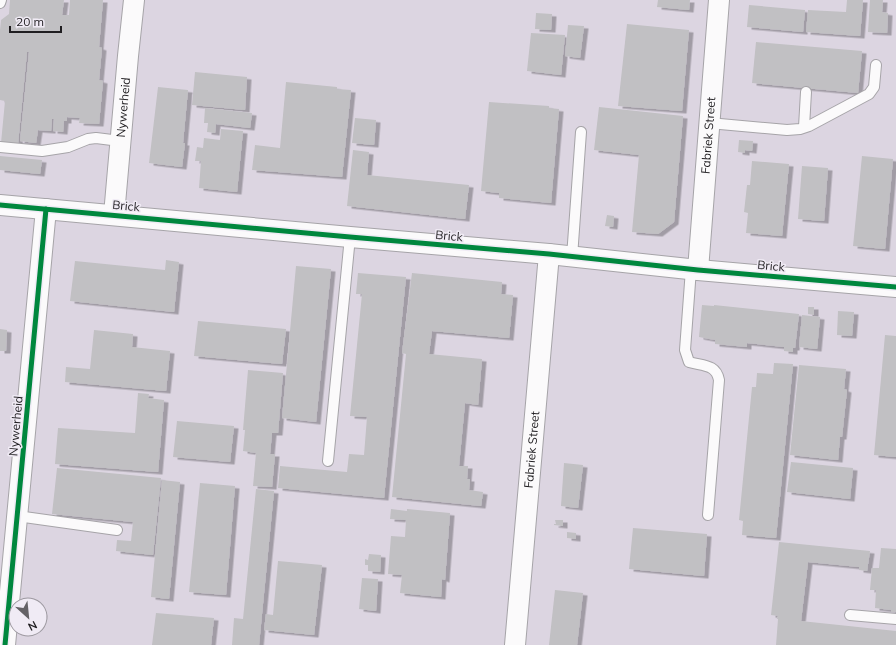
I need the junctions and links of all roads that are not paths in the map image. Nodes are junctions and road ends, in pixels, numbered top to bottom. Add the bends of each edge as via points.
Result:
1 (1, 0) edge
2 (134, 0) edge
3 (719, 0) edge
4 (0, 3) edge
5 (876, 65) dead end
6 (806, 92) dead end
7 (710, 123) junction
8 (804, 127) junction
9 (581, 132) dead end
10 (120, 141) junction
11 (0, 146) edge
12 (0, 205) edge
13 (46, 209) junction
14 (114, 215) junction
15 (350, 237) junction
16 (549, 254) junction
17 (572, 257) junction
18 (694, 270) junction
19 (896, 287) edge
20 (328, 461) dead end
21 (708, 515) dead end
22 (17, 516) junction
23 (117, 530) dead end
24 (850, 616) dead end
25 (896, 619) edge
26 (5, 645) edge
27 (516, 645) edge

1 - 4 lane
2 - 10 street, Nywerheid
3 - 7 street, Fabriek Street
5 - 8 lane via 874,87 869,94
6 - 8 lane
7 - 8 lane via 787,130
7 - 18 street, Fabriek Street
9 - 17 lane
10 - 11 lane via 88,139 68,147 42,151
10 - 14 street, Nywerheid
12 - 13 street, Brick
13 - 14 street, Brick
13 - 22 street, Nywerheid
14 - 15 street, Brick
15 - 16 street, Brick
15 - 20 lane
16 - 17 street, Brick
16 - 27 street, Fabriek Street
17 - 18 street, Brick
18 - 19 street, Brick
18 - 21 lane via 685,350 690,362 713,368 718,373 719,380
22 - 23 lane
22 - 26 street, Nywerheid
24 - 25 lane

